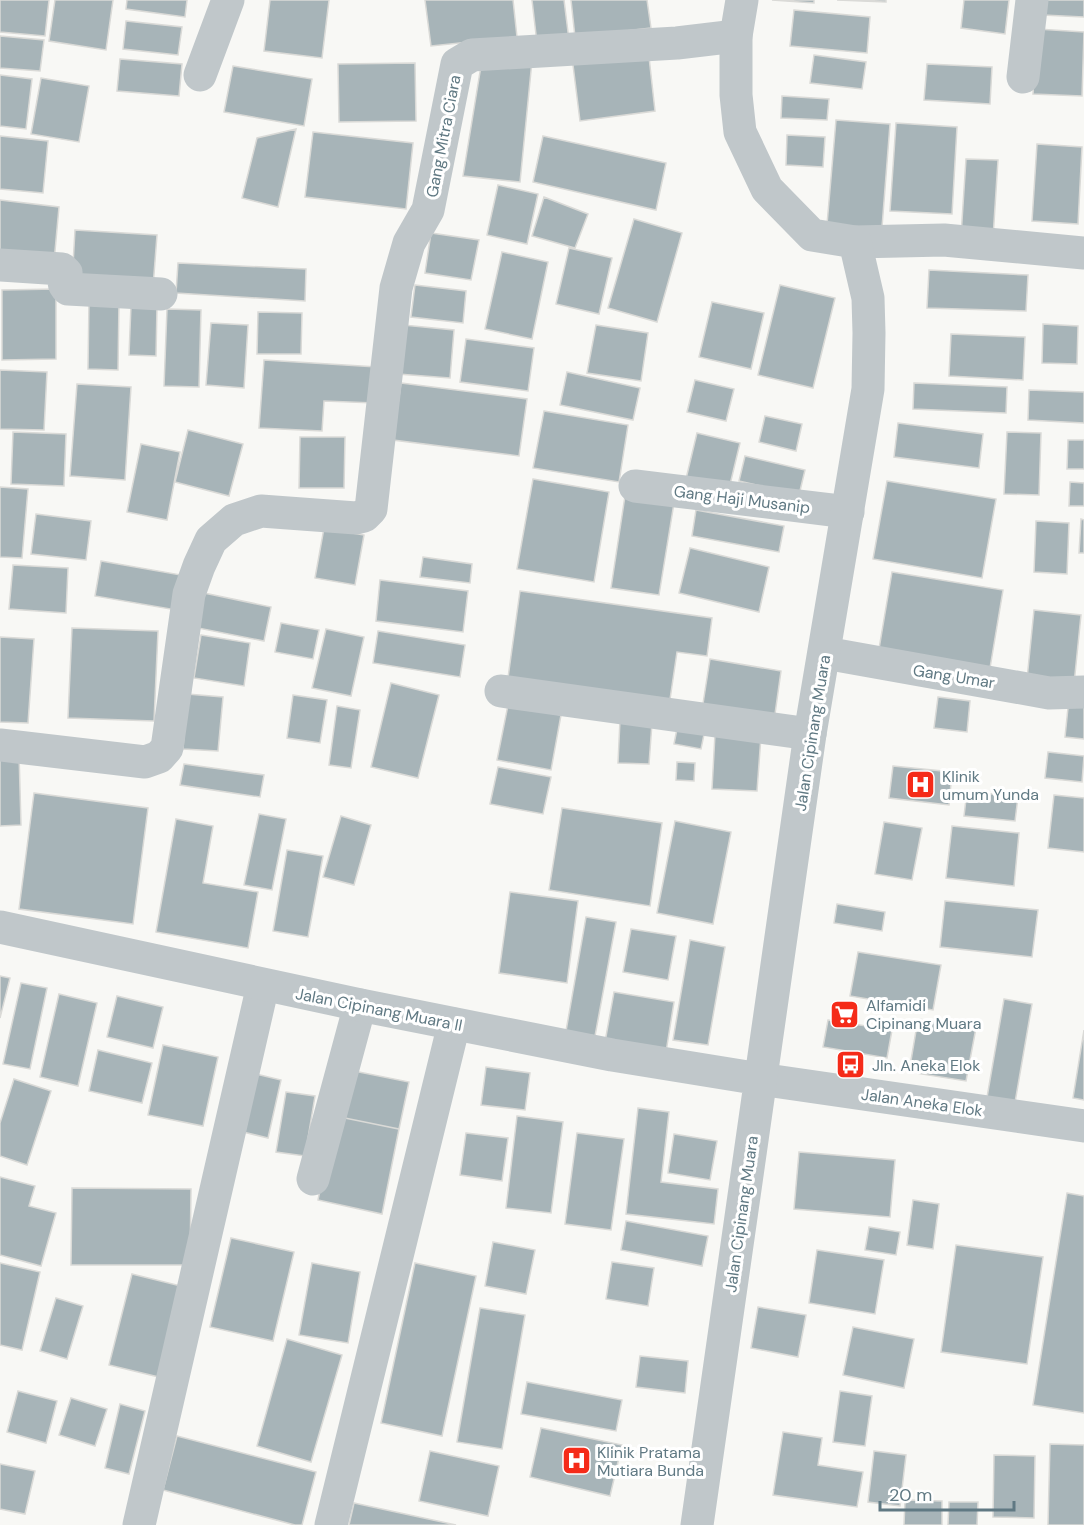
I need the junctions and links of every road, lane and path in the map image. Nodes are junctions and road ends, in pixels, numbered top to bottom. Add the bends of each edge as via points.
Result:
1 (228, 0) edge
2 (742, 0) edge
3 (1032, 0) edge
4 (736, 36) junction
5 (200, 75) dead end
6 (1023, 77) dead end
7 (855, 243) junction
8 (1084, 253) edge
9 (0, 265) edge
10 (161, 294) dead end
11 (635, 486) dead end
12 (848, 512) junction
13 (825, 653) junction
14 (501, 691) dead end
15 (1084, 692) edge
16 (810, 734) junction
17 (0, 745) edge
18 (0, 927) edge
19 (263, 985) junction
20 (360, 1005) junction
21 (454, 1024) junction
22 (760, 1079) junction
23 (1084, 1126) edge
24 (313, 1179) dead end
25 (139, 1525) edge
26 (331, 1525) edge
27 (697, 1525) edge

1 - 5 street
2 - 4 street
3 - 6 street
4 - 7 street via 740,132 767,189 812,235
4 - 17 street, Gang Mitra Ciara via 472,55 457,64 428,210 409,243 396,288 370,509 356,518 261,512 234,520 211,540 189,594 167,748 159,757 145,762
7 - 8 street via 944,240
7 - 12 street, Jalan Cipinang Muara via 868,298 868,389
9 - 10 street via 62,269 68,289
11 - 12 street, Gang Haji Musanip
12 - 13 street, Jalan Cipinang Muara
13 - 15 street, Gang Umar via 1049,693
13 - 16 street, Jalan Cipinang Muara
14 - 16 street
16 - 22 street, Jalan Cipinang Muara
18 - 19 street, Jalan Cipinang Muara II
19 - 20 street, Jalan Cipinang Muara II
19 - 25 street
20 - 21 street, Jalan Cipinang Muara II
20 - 24 street
21 - 22 street, Jalan Cipinang Muara II
21 - 26 street
22 - 23 street, Jalan Aneka Elok
22 - 27 street, Jalan Cipinang Muara

